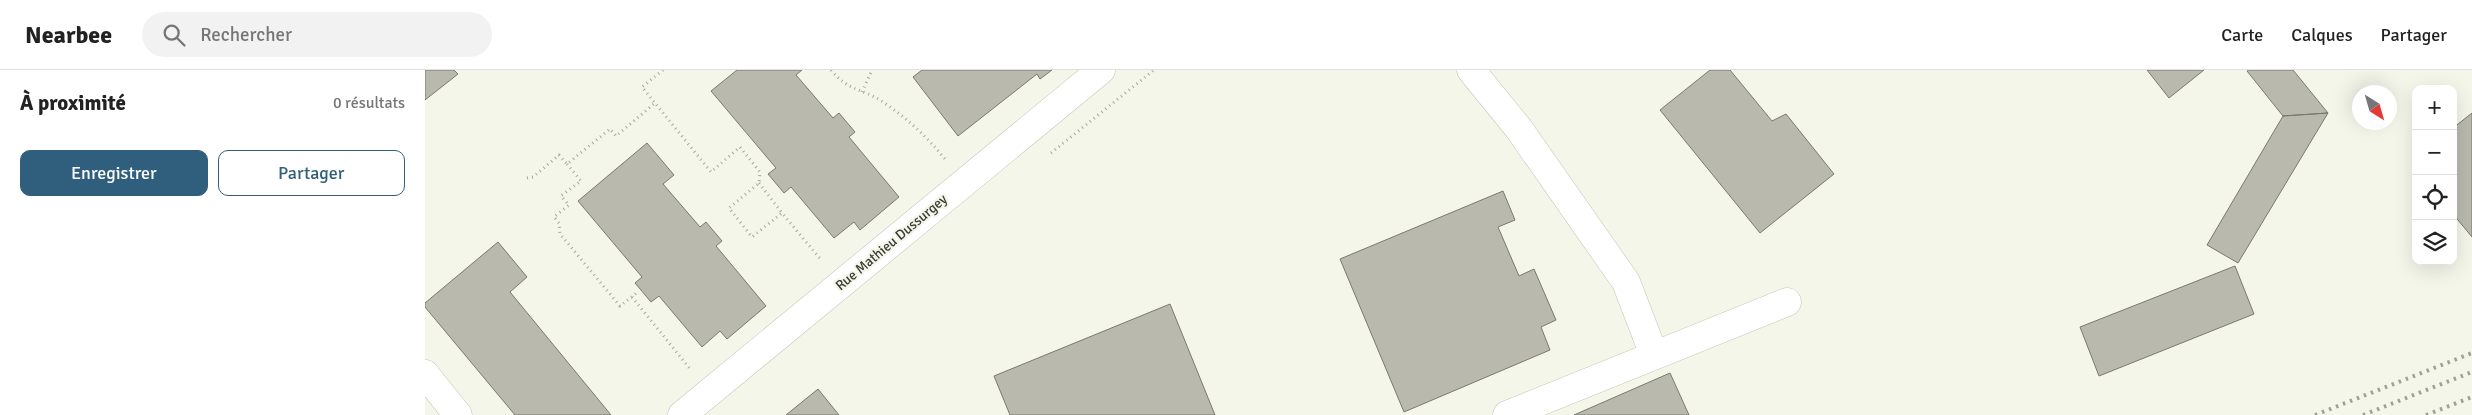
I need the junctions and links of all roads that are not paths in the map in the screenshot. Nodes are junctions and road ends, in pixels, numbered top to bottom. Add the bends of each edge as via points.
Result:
1 (1101, 70) edge
2 (1471, 70) edge
3 (1787, 302) dead end
4 (1654, 355) junction
5 (425, 374) edge
6 (458, 415) edge
7 (682, 415) edge
8 (1507, 415) edge

1 - 7 street, Rue Mathieu Dussurgey
2 - 4 street via 1519,129 1626,282
3 - 4 street
4 - 8 street
5 - 6 street

